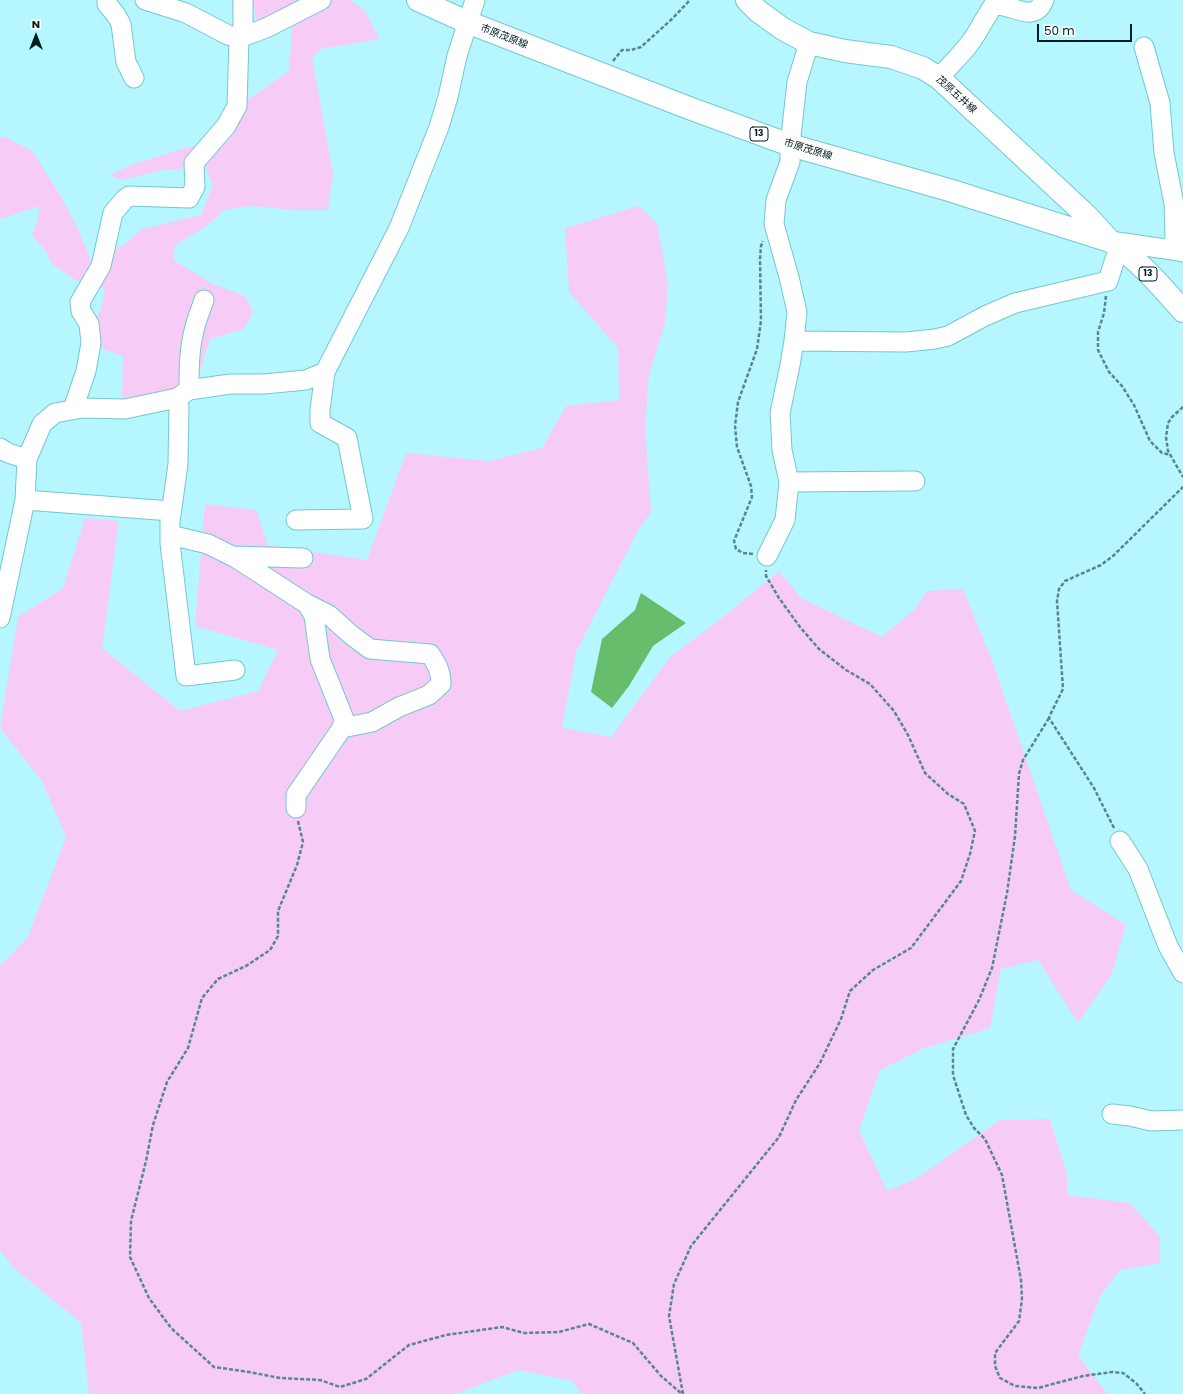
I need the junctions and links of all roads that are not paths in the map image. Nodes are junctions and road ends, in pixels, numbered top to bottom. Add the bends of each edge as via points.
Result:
1 (107, 0) edge
2 (145, 0) edge
3 (243, 0) edge
4 (321, 0) edge
5 (418, 0) edge
6 (475, 0) edge
7 (747, 0) edge
8 (1044, 0) edge
9 (991, 3) edge
10 (467, 22) junction
11 (241, 37) junction
12 (809, 43) junction
13 (1144, 47) dead end
14 (134, 78) dead end
15 (939, 78) junction
16 (790, 145) junction
17 (1117, 245) junction
18 (1178, 251) edge
19 (204, 300) dead end
20 (1183, 312) edge
21 (794, 341) junction
22 (325, 372) junction
23 (183, 394) junction
24 (73, 409) junction
25 (2, 453) edge
26 (27, 459) junction
27 (915, 481) dead end
28 (789, 482) junction
29 (25, 500) junction
30 (171, 511) junction
31 (296, 520) dead end
32 (170, 535) junction
33 (232, 556) junction
34 (767, 556) road end
35 (303, 558) dead end
36 (307, 604) junction
37 (0, 618) edge
38 (235, 670) dead end
39 (342, 728) junction
40 (296, 808) road end
41 (1120, 842) road end
42 (1183, 973) edge
43 (1112, 1114) dead end
44 (1183, 1120) edge

1 - 14 street via 107,4 121,24 126,62
2 - 11 street via 186,13 228,35
3 - 11 street
4 - 11 street via 266,28
5 - 10 main road, 市原茂原線 / 13
6 - 10 street
7 - 12 main road, 茂原五井線 via 783,29
8 - 9 street via 1036,11
9 - 15 street via 970,43
10 - 16 main road, 市原茂原線 / 13
10 - 22 street via 439,127 400,228
11 - 24 street via 237,106 226,126 194,163 195,187 190,198 129,196 113,213 101,266 80,302 81,311 89,324 91,343 86,371
12 - 15 main road, 茂原五井線 via 891,57 923,68
12 - 16 street via 797,82
13 - 18 street via 1160,103 1164,153 1174,204
15 - 17 main road, 茂原五井線
16 - 17 main road, 市原茂原線 / 13 via 949,190
16 - 21 street via 790,162 776,200 774,224 797,312
17 - 18 street
17 - 20 main road, 市原茂原線 / 13 via 1164,289
17 - 21 street via 1116,259 1108,282 1015,303 948,336 906,342
19 - 23 street via 195,326
21 - 28 street via 780,413 782,450
22 - 23 street via 306,380 230,384
22 - 31 street via 320,423 347,438 363,519
23 - 24 street via 125,409
23 - 30 street via 179,407 178,464
24 - 26 street via 54,413 42,424
25 - 26 street
26 - 29 street
27 - 28 street
28 - 34 street via 785,520
29 - 30 street
29 - 37 street
30 - 32 street
32 - 33 street via 208,544
32 - 38 street via 186,676
33 - 35 street
33 - 36 street
36 - 39 street via 314,616 320,659 344,719
36 - 39 street via 329,615 370,648 430,654 441,675 441,684 429,695 372,722
39 - 40 street via 296,795
41 - 42 street via 1138,869 1168,946
43 - 44 street via 1151,1121

